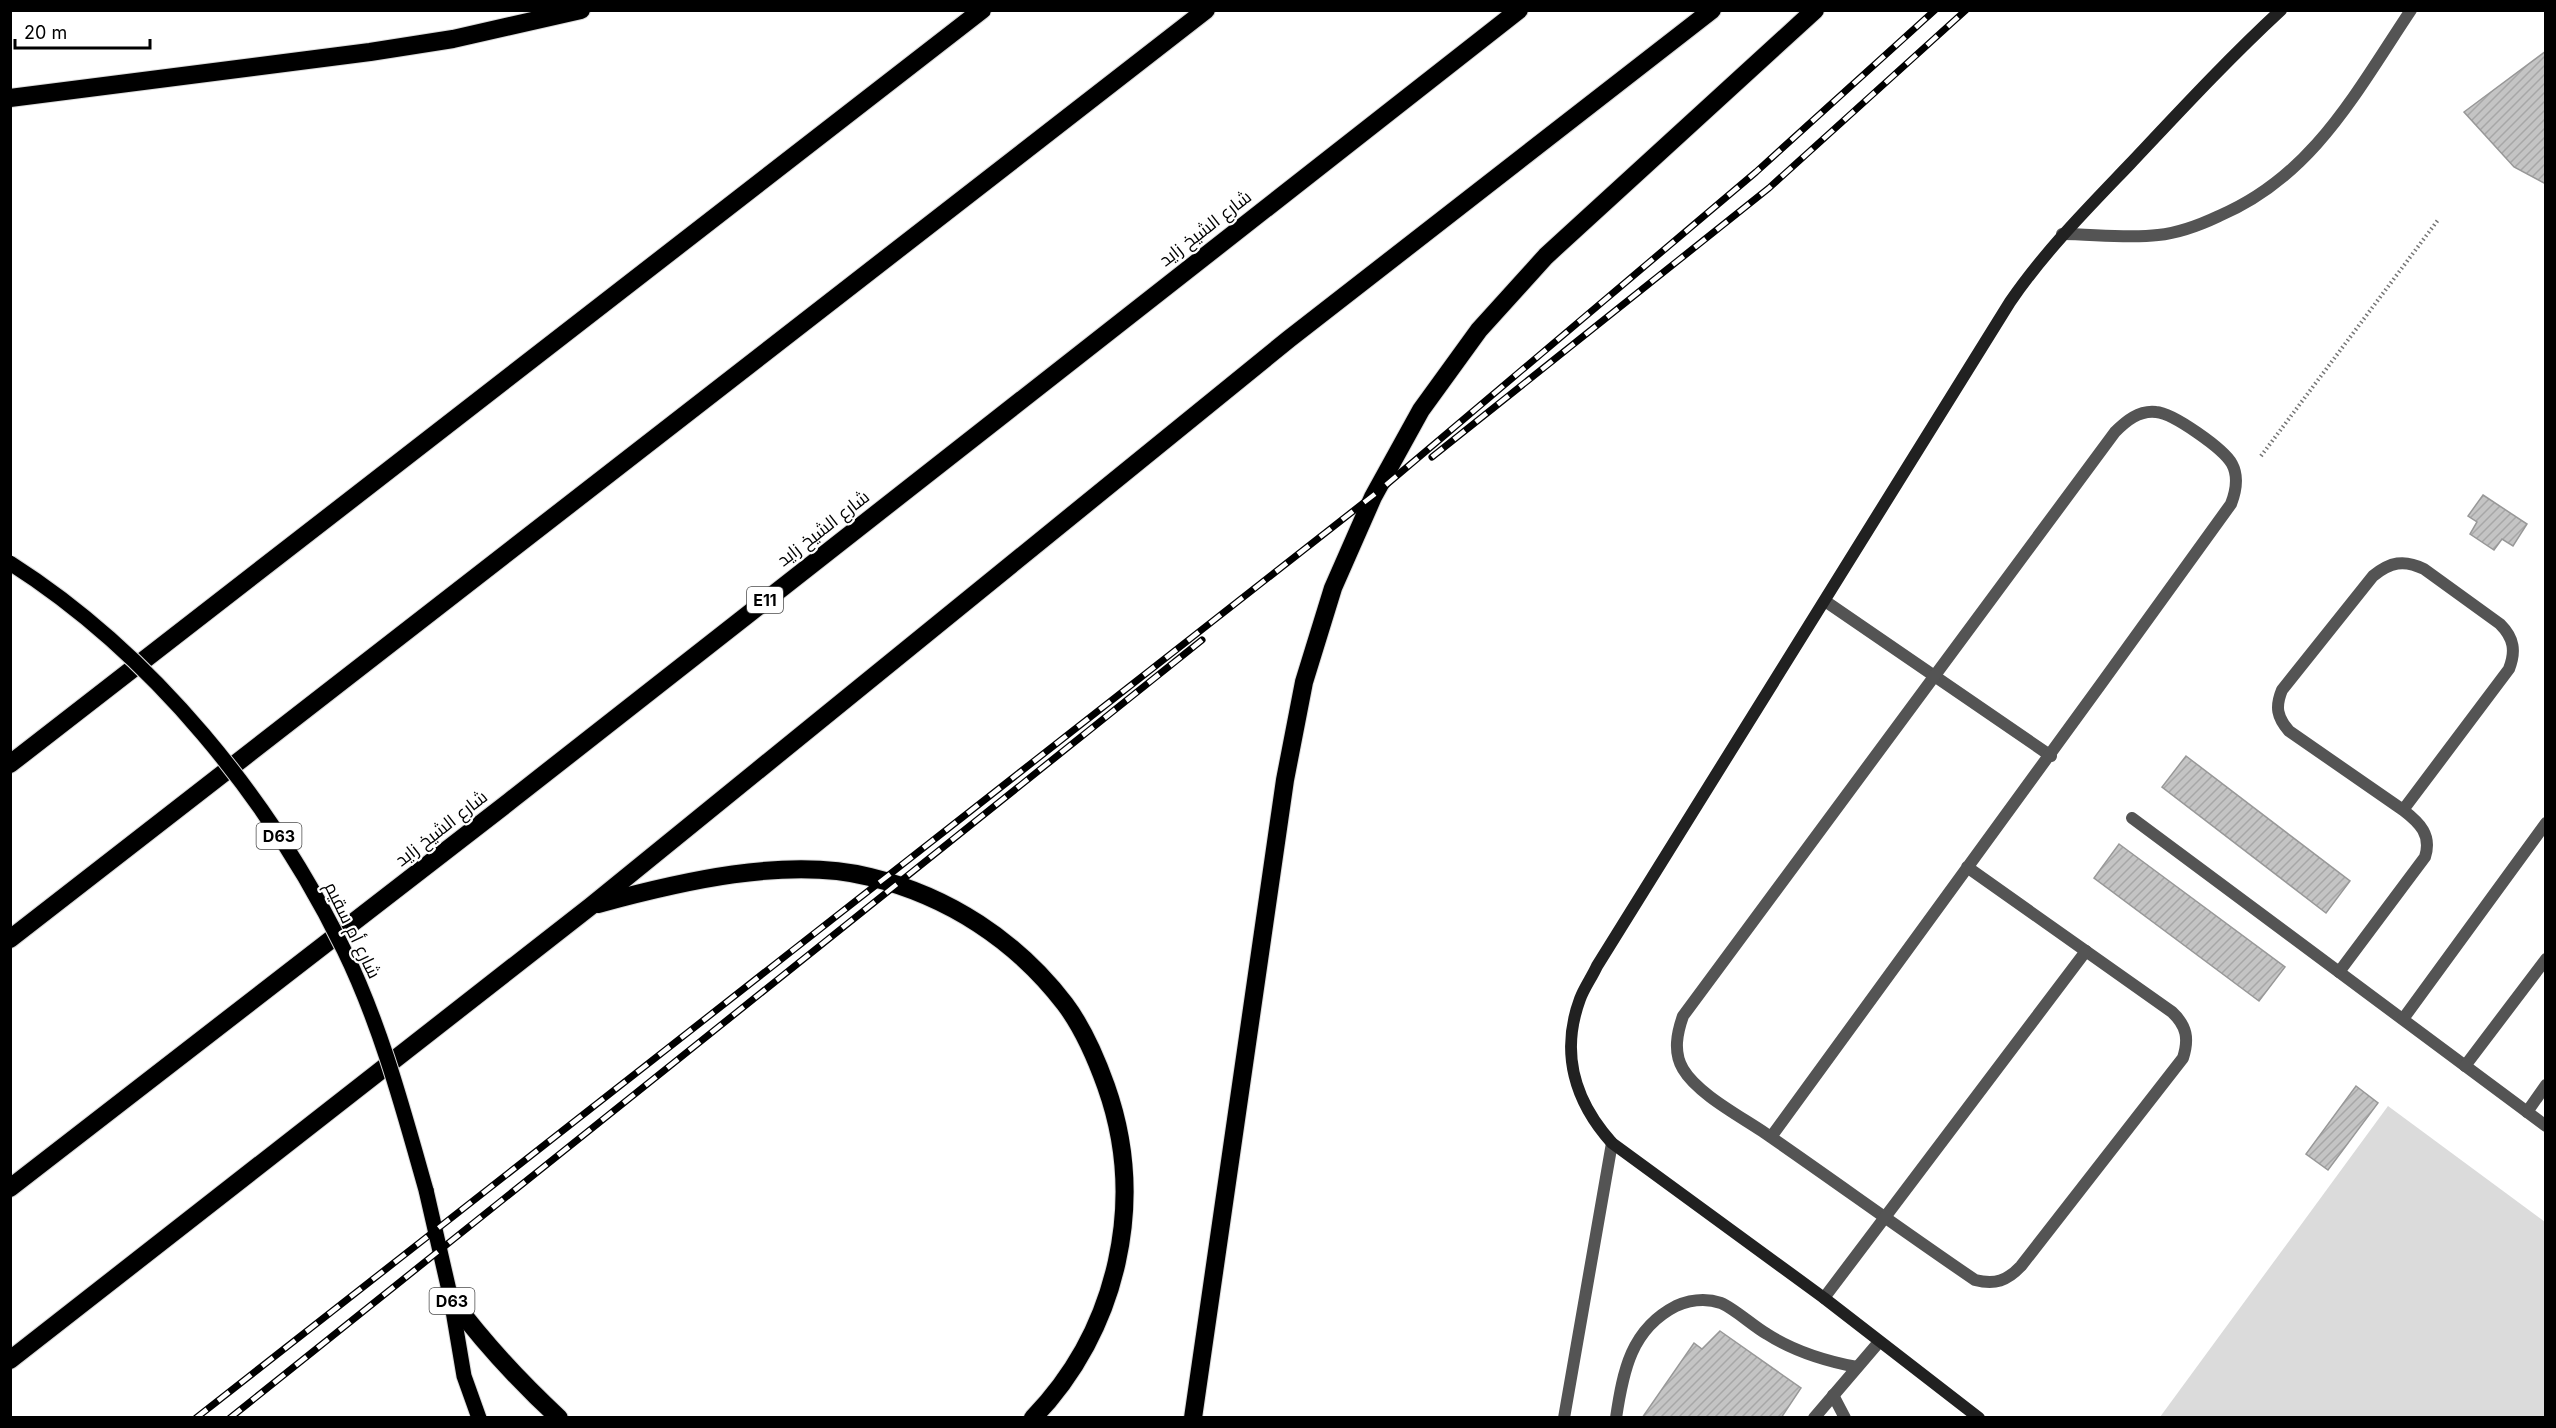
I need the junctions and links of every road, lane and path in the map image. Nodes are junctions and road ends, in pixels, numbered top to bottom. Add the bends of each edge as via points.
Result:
1 (581, 10) edge
2 (982, 10) edge
3 (1206, 10) edge
4 (1519, 10) edge
5 (1712, 10) edge
6 (1815, 10) edge
7 (2281, 10) edge
8 (2411, 10) edge
9 (10, 98) edge
10 (2438, 220) dead end
11 (2062, 234) junction
12 (2232, 464) junction
13 (10, 564) edge
14 (1825, 601) junction
15 (1935, 677) junction
16 (2051, 756) junction
17 (10, 764) edge
18 (2403, 810) junction
19 (2132, 818) dead end
20 (2546, 823) edge
21 (1967, 867) junction
22 (591, 906) junction
23 (10, 939) edge
24 (2086, 951) junction
25 (2546, 959) edge
26 (2339, 972) junction
27 (2403, 1020) junction
28 (2465, 1066) junction
29 (2546, 1085) edge
30 (2527, 1112) junction
31 (2546, 1126) edge
32 (1771, 1137) junction
33 (1612, 1143) junction
34 (10, 1188) edge
35 (1886, 1217) junction
36 (1824, 1298) junction
37 (451, 1299) junction
38 (1879, 1342) junction
39 (10, 1360) edge
40 (1857, 1367) junction
41 (1833, 1395) junction
42 (479, 1418) edge
43 (559, 1418) edge
44 (1033, 1418) edge
45 (1193, 1418) edge
46 (1564, 1418) edge
47 (1616, 1418) edge
48 (1815, 1418) edge
49 (1845, 1418) edge
50 (1979, 1418) edge

1 - 9 highway via 417,44
2 - 17 highway
3 - 23 highway
4 - 34 highway, شارع الشيخ زايد / E11
5 - 22 highway via 1289,339
6 - 45 highway via 1545,256 1479,330 1421,410 1373,497 1333,588 1304,682 1287,769
7 - 11 street
8 - 11 lane via 2328,134 2269,189 2197,226 2158,235
10 - 12 path via 2263,454
11 - 14 street via 2010,302
12 - 15 lane via 2223,453 2170,415 2155,411 2126,421
12 - 16 lane via 2236,492 2231,504
13 - 37 main road, شارع أم سقيم / D63, bridge via 89,621 151,678 208,740 260,807 305,877 345,951 377,1029 426,1190
14 - 15 lane
14 - 33 street via 1580,998 1571,1032 1572,1067 1582,1100 1595,1124
15 - 16 lane
15 - 32 lane via 1683,1017 1677,1033 1682,1067 1692,1082
16 - 21 lane
18 - 18 lane via 2509,669 2513,645 2500,624 2424,569 2397,562 2373,576 2282,690 2277,711 2289,731
18 - 26 lane via 2423,828 2428,847 2425,857
19 - 26 lane
20 - 27 lane
21 - 24 lane
21 - 32 lane
22 - 39 highway
22 - 44 highway via 691,882 749,873 809,869 868,876 926,894 979,923 1026,960 1066,1005 1096,1057 1116,1113 1125,1172 1123,1232 1111,1291 1088,1346 1054,1396
24 - 35 lane
24 - 35 lane via 2182,1021 2187,1046 2183,1058 2012,1276 2001,1282 1975,1280
25 - 28 lane
26 - 27 lane
27 - 28 lane
28 - 30 lane
29 - 30 lane
30 - 31 lane
32 - 35 lane
33 - 36 street
33 - 46 lane
35 - 36 lane
36 - 38 street
37 - 42 main road, شارع أم سقيم / D63 via 464,1376
37 - 43 highway via 499,1359
38 - 40 lane
38 - 50 street
40 - 41 lane
40 - 47 lane via 1790,1347 1722,1304 1702,1299 1662,1313 1646,1328 1634,1346
41 - 48 lane
41 - 49 lane

